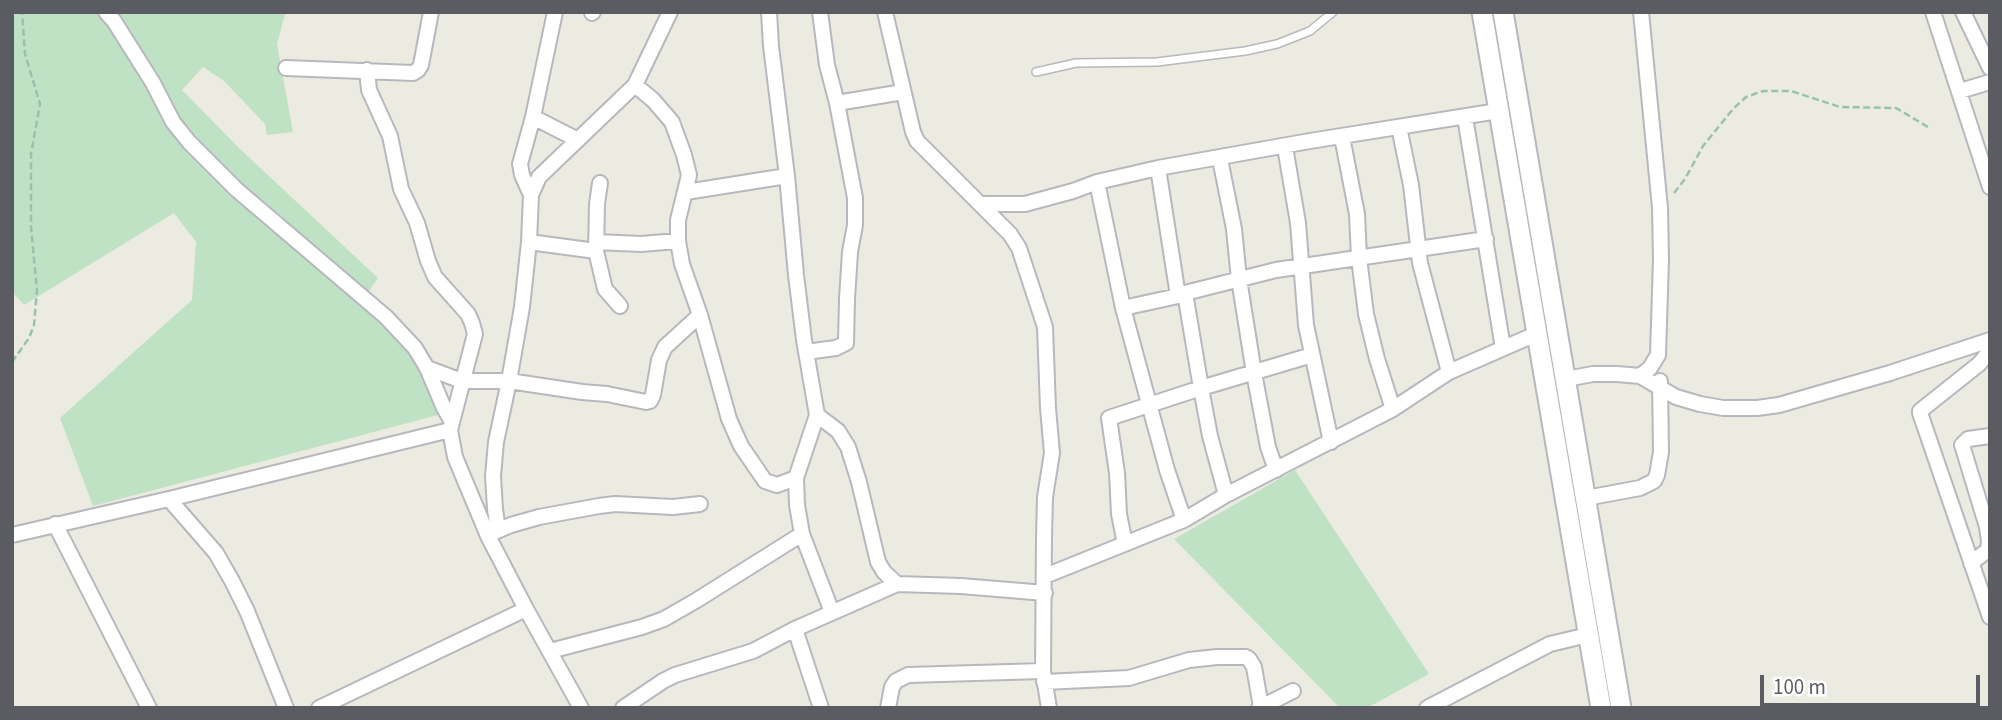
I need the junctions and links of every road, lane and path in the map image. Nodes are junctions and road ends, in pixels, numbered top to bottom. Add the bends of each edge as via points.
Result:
1 (22, 12) edge
2 (106, 12) edge
3 (431, 12) edge
4 (555, 12) edge
5 (670, 12) edge
6 (769, 12) edge
7 (820, 12) edge
8 (885, 12) edge
9 (1333, 12) edge
10 (1482, 12) edge
11 (1503, 12) edge
12 (1641, 12) edge
13 (1933, 12) edge
14 (1963, 12) edge
15 (1989, 64) edge
16 (286, 68) dead end
17 (367, 70) junction
18 (1036, 72) dead end
19 (1990, 82) edge
20 (635, 85) junction
21 (904, 92) junction
22 (1960, 92) junction
23 (837, 103) junction
24 (1498, 111) junction
25 (533, 117) junction
26 (1465, 117) junction
27 (1399, 127) junction
28 (1928, 127) dead end
29 (1342, 137) junction
30 (578, 140) junction
31 (1286, 147) junction
32 (1220, 159) junction
33 (1158, 169) junction
34 (786, 176) junction
35 (1097, 182) junction
36 (600, 183) dead end
37 (1990, 187) edge
38 (686, 192) junction
39 (531, 195) junction
40 (981, 204) junction
41 (1660, 208) junction
42 (1486, 239) junction
43 (678, 241) junction
44 (529, 242) junction
45 (596, 246) junction
46 (1417, 249) junction
47 (1359, 258) junction
48 (1302, 266) junction
49 (1239, 279) junction
50 (1181, 295) junction
51 (620, 306) dead end
52 (1123, 308) junction
53 (700, 315) junction
54 (1536, 334) junction
55 (1990, 340) edge
56 (1503, 348) junction
57 (1990, 351) edge
58 (806, 352) junction
59 (1312, 355) junction
60 (1658, 355) junction
61 (12, 362) edge
62 (427, 368) junction
63 (1449, 372) junction
64 (1254, 373) junction
65 (1640, 376) junction
66 (1566, 379) junction
67 (462, 381) junction
68 (509, 381) junction
69 (1660, 387) junction
70 (1201, 388) junction
71 (1150, 405) junction
72 (1393, 409) junction
73 (817, 415) junction
74 (450, 425) junction
75 (1990, 436) edge
76 (1331, 442) junction
77 (1276, 470) junction
78 (796, 478) junction
79 (1226, 495) junction
80 (1586, 498) junction
81 (169, 499) junction
82 (700, 504) dead end
83 (1184, 520) junction
84 (55, 524) junction
85 (493, 533) junction
86 (12, 534) edge
87 (802, 534) junction
88 (1125, 544) junction
89 (1971, 563) junction
90 (1045, 576) junction
91 (897, 584) junction
92 (1045, 593) junction
93 (526, 609) junction
94 (832, 612) junction
95 (1990, 617) edge
96 (795, 629) junction
97 (1588, 635) junction
98 (550, 650) junction
99 (1044, 677) junction
100 (1293, 691) dead end
101 (1260, 707) edge
102 (149, 708) edge
103 (286, 708) edge
104 (319, 708) edge
105 (581, 708) edge
106 (623, 708) edge
107 (821, 708) edge
108 (888, 708) edge
109 (1049, 708) edge
110 (1427, 708) edge
111 (1601, 708) edge
112 (1621, 708) edge

1 - 61 path via 25,54 40,104 31,154 37,290 34,325
2 - 62 street via 190,142 237,190 386,317
3 - 17 street via 418,70
4 - 25 street
5 - 20 street
6 - 34 street
7 - 23 street
8 - 21 street
9 - 18 lane via 1310,30 1245,51 1157,62 1076,63
10 - 24 street
11 - 66 street
12 - 41 street
13 - 22 street
14 - 15 street
16 - 17 street
17 - 67 street via 369,90 390,136 401,189 428,261 435,277 472,323 475,334
19 - 22 street
20 - 30 street
20 - 38 street via 672,122 684,155
21 - 23 street
21 - 40 street via 917,141
22 - 37 street
23 - 58 street via 855,198 848,334 842,346
24 - 26 street
24 - 54 street
25 - 30 street
25 - 39 street via 520,164
26 - 27 street
26 - 42 street
27 - 29 street
27 - 46 street
28 - 41 path via 1896,108 1840,107 1791,91 1763,91 1732,109
29 - 31 street
29 - 47 street via 1357,214
30 - 39 street via 539,177
31 - 32 street
31 - 48 street
32 - 33 street
32 - 49 street
33 - 35 street
33 - 50 street
34 - 38 street
34 - 58 street
35 - 40 street via 1025,204
35 - 52 street
36 - 45 street
38 - 43 street
39 - 44 street
40 - 90 street via 1019,248 1045,327 1052,453 1045,497
41 - 60 street
42 - 46 street
42 - 56 street
43 - 45 street
43 - 53 street
44 - 45 street
44 - 68 street
45 - 51 street via 605,289
46 - 47 street
46 - 63 street
47 - 48 street
47 - 72 street via 1366,314
48 - 49 street
48 - 59 street
49 - 50 street
49 - 64 street
50 - 52 street
50 - 70 street
52 - 71 street
53 - 68 street via 665,346 650,401
53 - 78 street via 741,446 765,481 777,485
54 - 56 street
54 - 97 street
55 - 69 street via 1779,405 1723,408 1676,397
56 - 63 street
57 - 89 street via 1920,411
58 - 73 street
59 - 64 street
59 - 76 street
60 - 65 street
60 - 69 street
62 - 67 street
62 - 74 street
63 - 72 street
64 - 70 street
64 - 77 street
65 - 66 street via 1593,374
65 - 69 street
66 - 80 street
67 - 68 street
67 - 74 street
68 - 85 street via 496,442
69 - 80 street via 1661,452 1654,481
70 - 71 street
70 - 79 street
71 - 83 street
71 - 88 street via 1108,421
72 - 76 street
73 - 78 street
73 - 91 street via 838,431 848,447 878,562
74 - 81 street
74 - 85 street via 455,457
75 - 89 street via 1968,439 1962,445 1990,545
76 - 77 street
77 - 79 street
78 - 87 street
79 - 83 street
80 - 112 street
81 - 84 street
81 - 103 street via 216,553 232,581
82 - 85 street via 599,506 539,517
83 - 88 street
84 - 86 street
84 - 102 street
85 - 93 street
87 - 94 street
87 - 98 street via 664,619
88 - 90 street
89 - 95 street
90 - 92 street
91 - 92 street
91 - 94 street
92 - 99 street
93 - 98 street
93 - 104 street
94 - 96 street
96 - 106 street via 753,651 669,678
96 - 107 street
97 - 110 street via 1550,644
97 - 111 street
98 - 105 street
99 - 101 street via 1129,678 1189,660 1246,657 1254,667
99 - 108 street via 908,675 892,687
99 - 109 street
100 - 101 street

